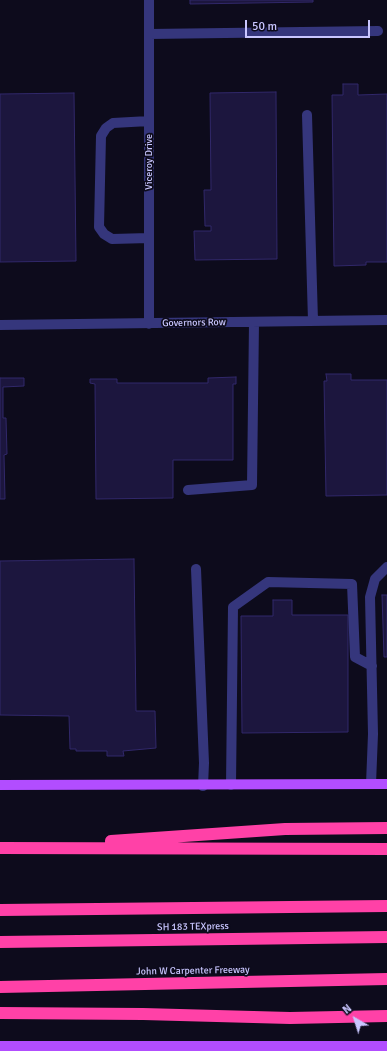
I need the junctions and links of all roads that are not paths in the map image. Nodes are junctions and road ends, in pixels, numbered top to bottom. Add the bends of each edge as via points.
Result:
1 (149, 0) edge
2 (378, 31) dead end
3 (149, 34) junction
4 (307, 116) dead end
5 (149, 121) junction
6 (149, 238) junction
7 (387, 320) edge
8 (313, 321) junction
9 (254, 322) junction
10 (149, 324) junction
11 (0, 325) edge
12 (188, 490) dead end
13 (387, 567) edge
14 (196, 569) dead end
15 (372, 666) junction
16 (370, 784) junction
17 (387, 784) edge
18 (0, 785) edge
19 (231, 785) junction
20 (203, 786) junction
21 (387, 828) edge
22 (4, 848) edge
23 (387, 849) edge
24 (387, 906) edge
25 (0, 910) edge
26 (387, 937) edge
27 (0, 942) edge
28 (387, 979) edge
29 (0, 987) edge
30 (0, 1013) edge
31 (387, 1016) edge
32 (387, 1046) edge
33 (6, 1048) edge
34 (256, 1049) edge
35 (327, 1049) edge

1 - 3 street, Viceroy Drive
2 - 3 street
3 - 5 street, Viceroy Drive
4 - 8 street
5 - 6 street, Viceroy Drive
5 - 6 street via 113,123 101,136 99,227 112,239
6 - 10 street, Viceroy Drive
7 - 8 street, Governors Row
8 - 9 street, Governors Row
9 - 10 street, Governors Row
9 - 12 street via 252,485
10 - 11 street, Governors Row
13 - 15 street via 375,579 370,597
14 - 20 street
15 - 16 street via 373,734
15 - 19 street via 355,657 352,584 268,582 233,607
16 - 17 main road
16 - 19 main road
18 - 20 main road
19 - 20 main road
21 - 22 highway via 285,829
22 - 23 highway
24 - 25 highway, SH 183 TEXpress
26 - 27 highway, SH 183 TEXpress
28 - 29 highway, John W Carpenter Freeway
30 - 31 highway via 290,1018
32 - 35 main road
33 - 34 main road
34 - 35 main road

